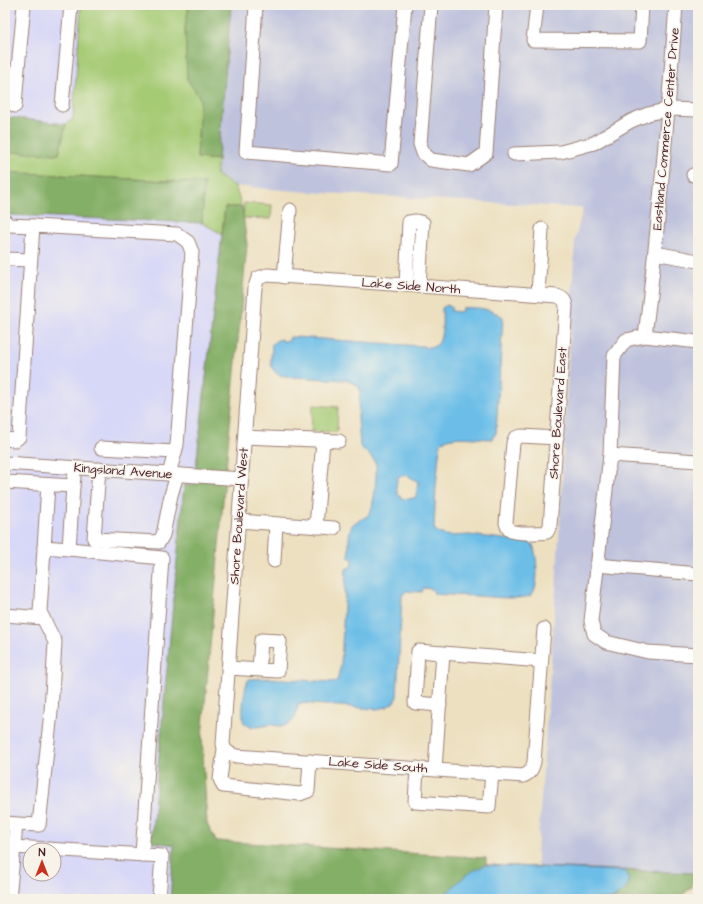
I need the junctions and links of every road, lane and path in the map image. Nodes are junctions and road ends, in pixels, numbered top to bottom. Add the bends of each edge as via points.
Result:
1 (24, 5) edge
2 (71, 5) edge
3 (256, 5) edge
4 (405, 5) edge
5 (431, 5) edge
6 (496, 5) edge
7 (537, 5) edge
8 (642, 5) edge
9 (676, 5) edge
10 (11, 78) edge
11 (62, 105) dead end
12 (15, 106) dead end
13 (669, 110) junction
14 (698, 110) edge
15 (514, 154) dead end
16 (290, 210) dead end
17 (5, 221) edge
18 (33, 226) junction
19 (542, 229) dead end
20 (655, 253) junction
21 (5, 259) edge
22 (30, 260) junction
23 (698, 261) edge
24 (284, 277) junction
25 (258, 278) joint
26 (406, 285) junction
27 (419, 286) junction
28 (538, 294) junction
29 (564, 300) joint
30 (645, 336) junction
31 (698, 342) edge
32 (245, 437) junction
33 (557, 438) junction
34 (5, 439) edge
35 (323, 440) junction
36 (340, 441) dead end
37 (100, 448) dead end
38 (175, 452) junction
39 (610, 455) junction
40 (698, 461) edge
41 (5, 463) edge
42 (74, 468) junction
43 (99, 469) junction
44 (173, 474) junction
45 (242, 479) junction
46 (5, 482) edge
47 (48, 484) junction
48 (73, 486) junction
49 (239, 521) junction
50 (276, 524) junction
51 (316, 527) junction
52 (334, 528) dead end
53 (44, 547) junction
54 (69, 549) junction
55 (274, 561) dead end
56 (598, 565) junction
57 (698, 574) edge
58 (5, 615) edge
59 (43, 618) junction
60 (544, 629) dead end
61 (443, 654) junction
62 (698, 655) edge
63 (541, 661) junction
64 (228, 668) junction
65 (259, 670) dead end
66 (440, 705) junction
67 (225, 751) junction
68 (310, 761) junction
69 (417, 768) junction
70 (435, 769) junction
71 (492, 773) junction
72 (10, 823) edge
73 (14, 847) junction
74 (142, 855) junction
75 (9, 899) edge
76 (158, 899) edge

1 - 10 street
2 - 11 street
3 - 4 street via 246,152 392,164
5 - 6 street via 420,144 423,153 431,160 469,165 486,153
7 - 8 street via 533,40 640,41
9 - 13 street, Eastland Commerce Center Drive
10 - 12 street
13 - 14 street
13 - 15 street via 648,114 594,143 561,152
13 - 20 street, Eastland Commerce Center Drive
16 - 24 street
17 - 18 street via 9,225
18 - 22 street
18 - 38 street via 177,234 188,242 192,252
19 - 28 street
20 - 23 street
20 - 30 street, Eastland Commerce Center Drive
21 - 22 street
22 - 34 street via 19,436 15,440
24 - 25 street, Lake Side North via 267,275
24 - 26 street, Lake Side North
25 - 32 street, Shore Boulevard West via 255,287
26 - 27 street, Lake Side North
26 - 27 street via 409,222 416,221 423,223
27 - 28 street, Lake Side North
28 - 29 street, Lake Side North via 557,296
29 - 33 street, Shore Boulevard East via 566,306
30 - 31 street
30 - 39 street via 626,340 614,356
32 - 35 street
32 - 45 street, Shore Boulevard West
33 - 33 street, Shore Boulevard East via 550,526 547,532 512,532 506,523 512,443 515,438 521,436
35 - 36 street
35 - 51 street
37 - 38 street
38 - 44 street
39 - 40 street
39 - 56 street
41 - 42 street, Kingsland Avenue
42 - 43 street, Kingsland Avenue
42 - 48 street
43 - 44 street, Kingsland Avenue
43 - 44 street via 94,539 159,542 164,535
44 - 45 street, Kingsland Avenue
45 - 49 street, Shore Boulevard West
46 - 47 street
47 - 48 street
47 - 53 street
48 - 54 street
49 - 50 street
49 - 64 street, Shore Boulevard West
50 - 51 street
50 - 55 street
51 - 52 street
53 - 54 street
53 - 59 street via 40,612
54 - 74 street via 162,558
56 - 57 street
56 - 62 street via 591,621 594,634 606,642 648,652
58 - 59 street
59 - 72 street via 55,642 51,712 39,825
60 - 63 street
61 - 63 street
61 - 66 street
61 - 66 street via 418,651 415,703
63 - 71 street, Lake Side South via 533,768 523,776
64 - 65 street
64 - 67 street, Shore Boulevard West via 223,744
66 - 70 street
67 - 68 street, Lake Side South via 236,756
67 - 68 street, Shore Boulevard West via 220,779 223,786 300,794 308,790
68 - 69 street, Lake Side South
69 - 70 street, Lake Side South
69 - 71 street via 415,802 474,806 489,807
70 - 71 street, Lake Side South
72 - 73 street
73 - 74 street
73 - 75 street
74 - 76 street via 162,856

